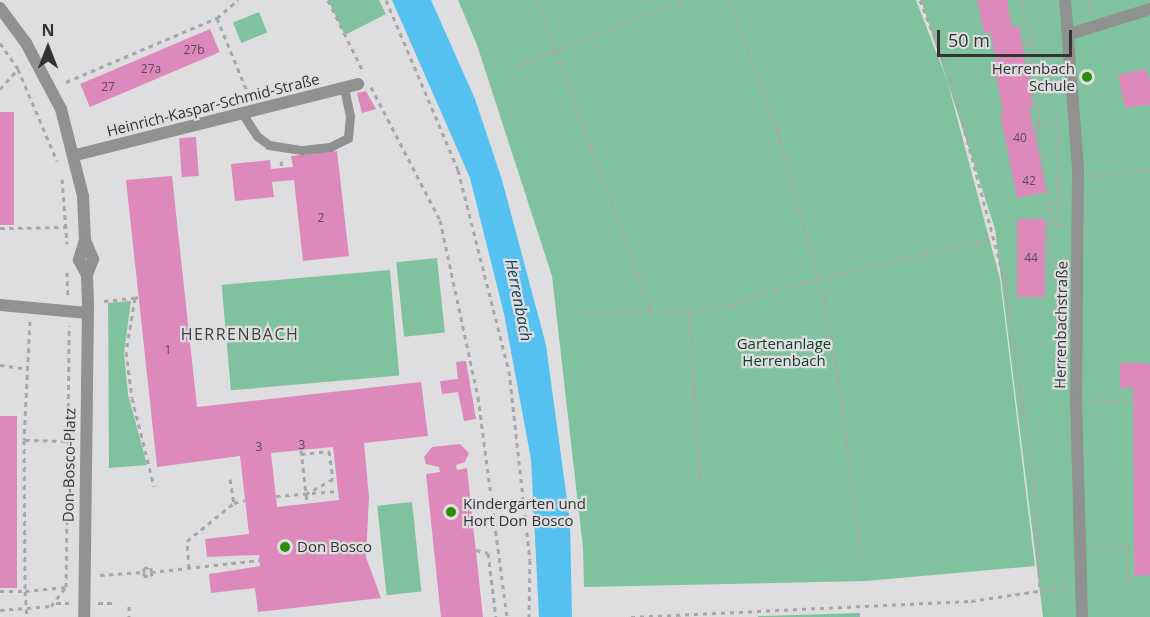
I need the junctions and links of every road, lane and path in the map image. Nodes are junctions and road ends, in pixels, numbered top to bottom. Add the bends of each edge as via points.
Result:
1 (238, 0) edge
2 (328, 0) edge
3 (386, 0) edge
4 (537, 0) edge
5 (682, 0) edge
6 (729, 0) edge
7 (920, 0) edge
8 (1020, 0) edge
9 (1065, 0) edge
10 (0, 8) edge
11 (1150, 9) edge
12 (217, 18) junction
13 (1070, 34) junction
14 (0, 43) edge
15 (558, 50) junction
16 (18, 69) junction
17 (510, 69) dead end
18 (66, 82) dead end
19 (358, 84) dead end
20 (344, 88) junction
21 (0, 89) edge
22 (255, 109) junction
23 (242, 112) junction
24 (1039, 124) junction
25 (76, 155) junction
26 (58, 165) dead end
27 (1150, 170) edge
28 (61, 175) dead end
29 (1078, 179) junction
30 (1077, 223) junction
31 (1052, 225) junction
32 (1059, 225) junction
33 (67, 227) junction
34 (0, 228) edge
35 (993, 238) junction
36 (67, 249) dead end
37 (1077, 261) junction
38 (67, 270) dead end
39 (818, 278) junction
40 (104, 301) dead end
41 (0, 305) edge
42 (652, 312) junction
43 (690, 312) junction
44 (69, 313) junction
45 (88, 313) junction
46 (584, 313) dead end
47 (31, 320) dead end
48 (0, 365) edge
49 (27, 369) junction
50 (1076, 400) junction
51 (1133, 401) dead end
52 (24, 440) junction
53 (65, 441) junction
54 (230, 479) dead end
55 (700, 484) dead end
56 (154, 486) dead end
57 (338, 490) dead end
58 (306, 494) junction
59 (276, 496) dead end
60 (245, 500) dead end
61 (234, 503) junction
62 (307, 503) dead end
63 (1127, 546) junction
64 (1134, 546) dead end
65 (1080, 549) junction
66 (476, 550) dead end
67 (259, 560) dead end
68 (862, 565) dead end
69 (189, 568) junction
70 (100, 575) dead end
71 (1128, 581) dead end
72 (1081, 585) junction
73 (66, 587) junction
74 (1040, 590) junction
75 (0, 591) edge
76 (25, 591) junction
77 (129, 606) dead end
78 (0, 610) edge
79 (27, 610) junction
80 (27, 617) edge
81 (84, 617) edge
82 (129, 617) edge
83 (496, 617) edge
84 (507, 617) edge
85 (529, 617) edge
86 (631, 617) edge
87 (1082, 617) edge

1 - 12 path
2 - 84 path via 440,220 478,397
3 - 85 path via 458,170 509,371 530,560
4 - 15 path
5 - 15 path
6 - 39 path via 777,130
7 - 35 path via 951,78
8 - 24 path via 1034,40 1028,42 1034,71 1029,74
9 - 13 street, Herrenbachstraße
10 - 25 street, Don-Bosco-Platz via 26,43 52,92
11 - 13 street
12 - 18 path
12 - 22 path
13 - 29 street, Herrenbachstraße
14 - 16 path
15 - 17 path
15 - 42 path
16 - 21 path
16 - 26 path
19 - 20 street, Heinrich-Kaspar-Schmid-Straße
20 - 22 street, Heinrich-Kaspar-Schmid-Straße
20 - 23 lane via 350,116 348,138 330,147 302,150 269,145 257,136
22 - 23 street, Heinrich-Kaspar-Schmid-Straße
23 - 25 street, Heinrich-Kaspar-Schmid-Straße
24 - 31 path
24 - 32 path via 1058,121
25 - 45 street, Don-Bosco-Platz via 85,240 79,260 87,275
27 - 29 path
28 - 33 path
29 - 30 street, Herrenbachstraße
30 - 32 path
30 - 37 street, Herrenbachstraße
31 - 32 path
31 - 37 path via 1047,226 1051,263
33 - 34 path
33 - 36 path
35 - 39 path
35 - 74 path via 1006,286 1022,387 1034,483
37 - 50 street, Herrenbachstraße
38 - 44 path
39 - 43 path via 730,306
39 - 68 path via 840,387
40 - 56 path via 136,298 126,352 132,398
41 - 44 street
42 - 43 path
42 - 46 path
43 - 55 path
44 - 45 street
44 - 53 path
45 - 81 street, Don-Bosco-Platz
47 - 49 path
48 - 49 path
49 - 52 path
50 - 51 path
50 - 65 street, Herrenbachstraße
52 - 53 path
52 - 76 path
53 - 73 path
54 - 61 path
57 - 58 path
58 - 58 path via 333,480 329,451 301,452
58 - 59 path
58 - 62 path
60 - 61 path
61 - 69 path via 187,541
63 - 64 path
63 - 65 path
63 - 71 path
65 - 72 street, Herrenbachstraße
66 - 83 path via 488,553
67 - 69 path
69 - 70 path via 152,572 152,576 144,576 144,572
72 - 74 path
72 - 87 street, Herrenbachstraße
73 - 76 path
73 - 79 path via 51,606
74 - 86 path via 971,601 869,608
75 - 76 path
76 - 79 path
77 - 82 path
78 - 79 path
79 - 80 path

